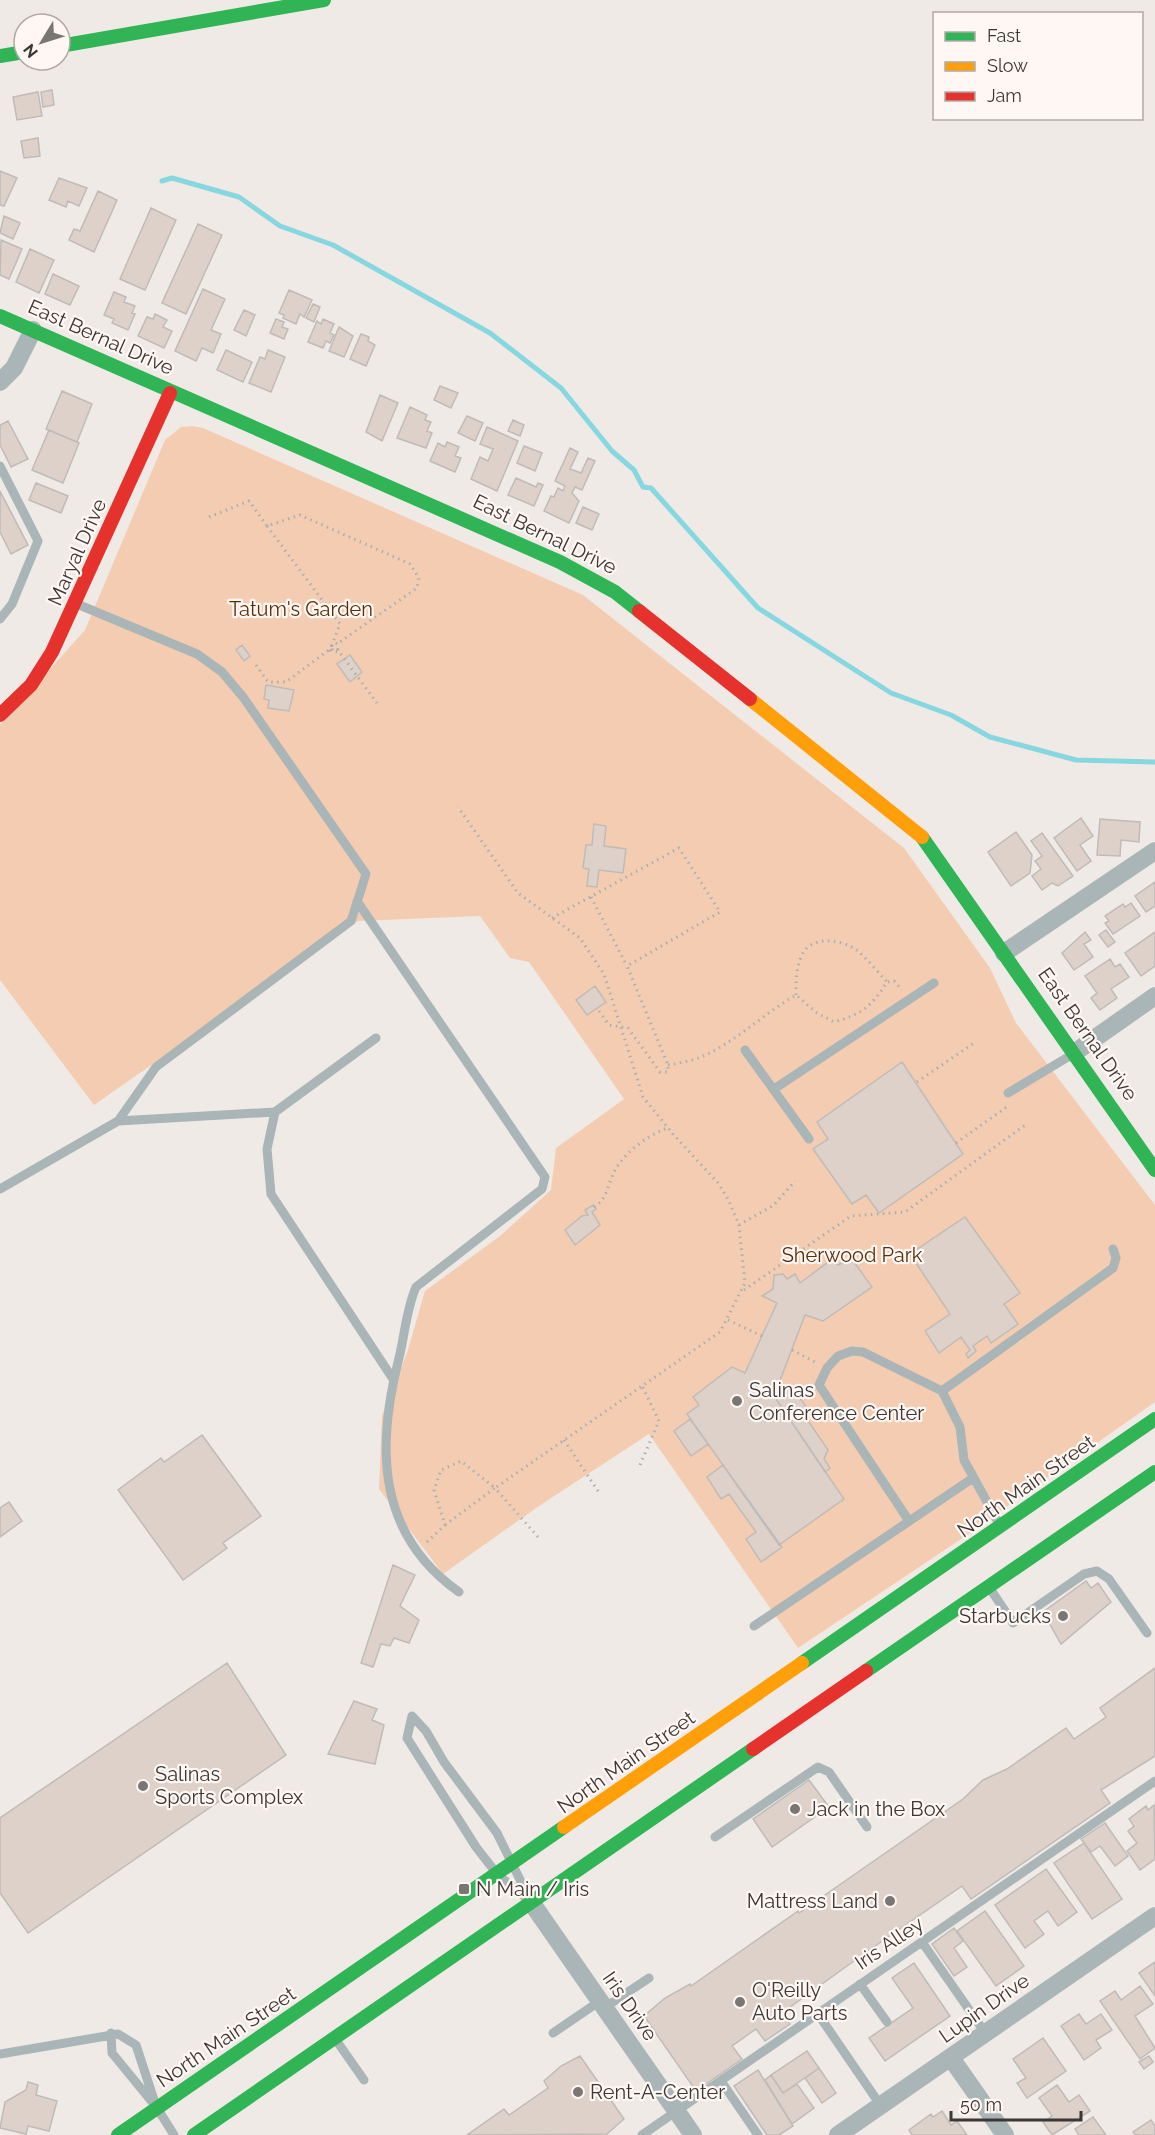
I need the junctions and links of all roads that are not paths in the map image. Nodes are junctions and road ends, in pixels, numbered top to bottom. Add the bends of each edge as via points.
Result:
1 (324, 0) edge
2 (72, 44) edge
3 (0, 316) edge
4 (33, 330) junction
5 (0, 382) edge
6 (170, 393) junction
7 (0, 466) edge
8 (75, 603) junction
9 (0, 619) edge
10 (0, 715) edge
11 (1155, 851) edge
12 (357, 901) junction
13 (1004, 953) junction
14 (934, 983) dead end
15 (1155, 996) edge
16 (376, 1038) dead end
17 (745, 1050) dead end
18 (1074, 1053) junction
19 (774, 1089) junction
20 (1011, 1098) road end
21 (275, 1112) junction
22 (118, 1121) junction
23 (809, 1139) dead end
24 (1155, 1170) edge
25 (0, 1189) edge
26 (1113, 1249) dead end
27 (393, 1379) junction
28 (942, 1391) junction
29 (1155, 1419) edge
30 (1155, 1472) edge
31 (973, 1478) junction
32 (909, 1521) junction
33 (1001, 1527) junction
34 (988, 1587) junction
35 (459, 1592) dead end
36 (754, 1626) dead end
37 (1147, 1634) dead end
38 (444, 1762) junction
39 (430, 1774) junction
40 (1155, 1781) edge
41 (867, 1827) dead end
42 (715, 1837) dead end
43 (513, 1863) junction
44 (497, 1874) junction
45 (531, 1902) junction
46 (1155, 1916) edge
47 (922, 1942) junction
48 (649, 1978) dead end
49 (860, 1984) junction
50 (602, 2004) junction
51 (818, 2013) junction
52 (887, 2022) dead end
53 (111, 2033) junction
54 (553, 2034) dead end
55 (986, 2034) junction
56 (335, 2038) junction
57 (0, 2054) edge
58 (951, 2058) junction
59 (364, 2080) dead end
60 (721, 2081) junction
61 (881, 2106) junction
62 (157, 2108) junction
63 (676, 2112) junction
64 (118, 2135) edge
65 (174, 2135) edge
66 (194, 2135) edge
67 (642, 2135) edge
68 (693, 2135) edge
69 (758, 2135) edge
70 (837, 2135) edge
71 (1005, 2135) edge

1 - 2 main road
3 - 4 main road, East Bernal Drive
4 - 5 street via 14,368
4 - 6 main road, East Bernal Drive
6 - 8 main road, Maryal Drive
6 - 13 main road, East Bernal Drive via 560,562 615,592 911,826
7 - 9 lane via 38,541 12,604
8 - 10 main road, Maryal Drive via 38,675
8 - 12 lane via 197,654 227,678 366,874
11 - 13 street
12 - 22 lane via 351,921 156,1067
12 - 27 lane via 544,1173 545,1180 542,1189 416,1287
13 - 18 main road, East Bernal Drive
14 - 19 lane
15 - 18 street
16 - 21 lane
17 - 19 lane
18 - 20 lane
18 - 24 main road, East Bernal Drive via 1143,1145
19 - 23 lane
21 - 22 lane
21 - 27 lane via 267,1149 271,1194
22 - 25 lane
26 - 28 lane via 1113,1268
27 - 35 lane via 384,1447 392,1504 435,1574
28 - 31 lane via 960,1427 964,1460
28 - 32 lane via 862,1352 838,1356 819,1385
29 - 33 main road, North Main Street
30 - 34 main road
31 - 32 lane
31 - 33 lane
32 - 36 lane
33 - 43 main road, North Main Street
34 - 37 lane via 1013,1623 1084,1574 1097,1571 1109,1579
34 - 45 main road
38 - 39 lane
38 - 39 lane via 412,1716 408,1738
38 - 43 lane via 497,1833
39 - 44 lane
40 - 47 lane, Iris Alley
41 - 42 lane via 829,1772 818,1767
43 - 44 main road, North Main Street
43 - 45 lane
44 - 45 lane
44 - 62 main road, North Main Street
45 - 50 street, Iris Drive
45 - 56 main road
46 - 55 street, Lupin Drive
47 - 49 lane, Iris Alley
47 - 55 lane
48 - 50 lane
49 - 51 lane, Iris Alley
49 - 52 lane
50 - 54 lane
50 - 63 street, Iris Drive
51 - 60 lane, Iris Alley
51 - 61 lane
53 - 57 lane
53 - 62 lane via 112,2053
53 - 62 lane via 136,2045
55 - 58 street, Lupin Drive
56 - 59 lane
56 - 66 main road
58 - 61 street, Lupin Drive
58 - 71 street
60 - 63 lane, Iris Alley
60 - 69 lane
61 - 70 street, Lupin Drive
62 - 64 main road, North Main Street
62 - 65 lane
63 - 67 lane, Iris Alley
63 - 68 street, Iris Drive

